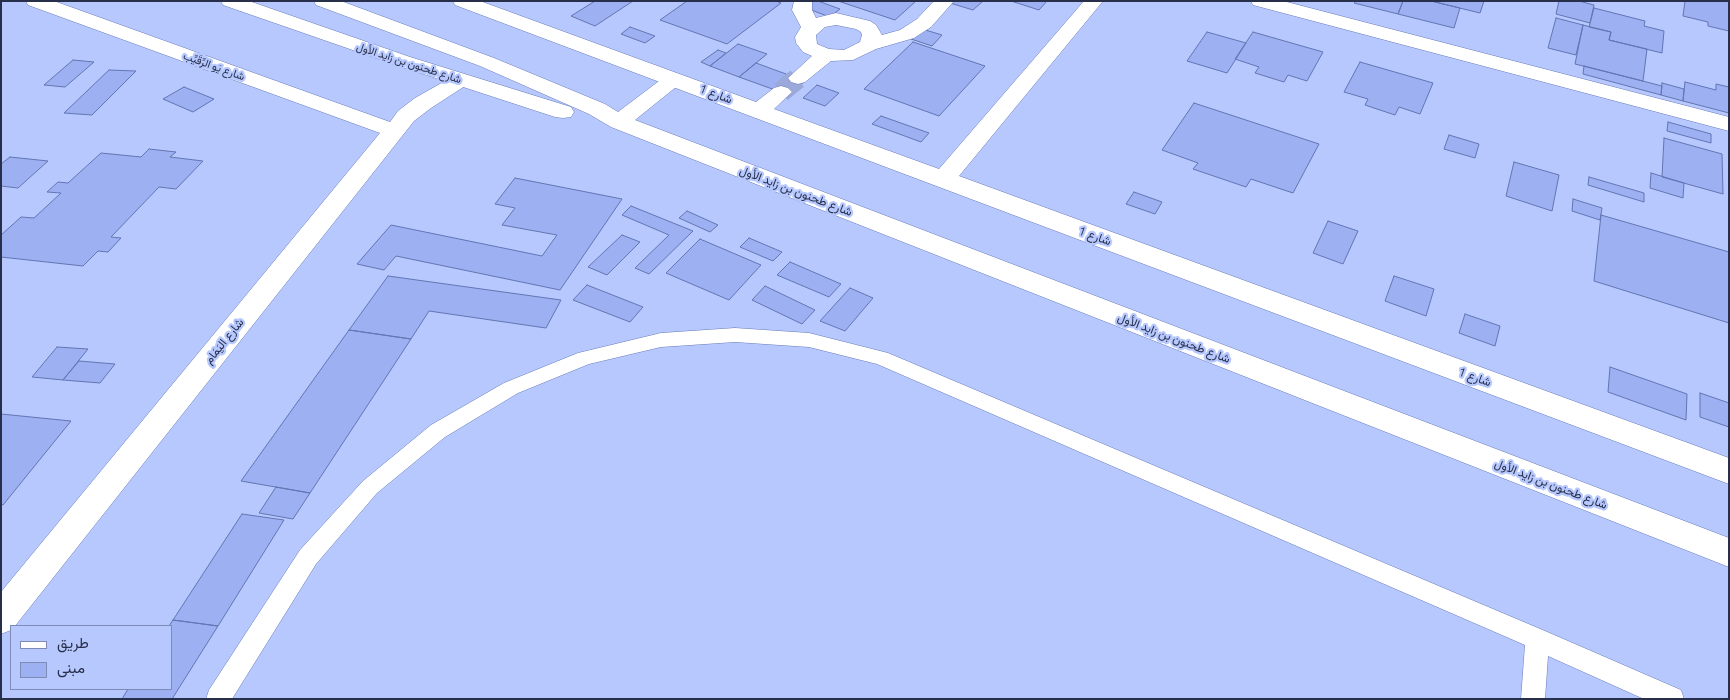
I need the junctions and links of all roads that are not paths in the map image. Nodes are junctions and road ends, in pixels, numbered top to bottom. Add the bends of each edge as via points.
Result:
1 (35, 1) edge
2 (230, 1) edge
3 (323, 1) edge
4 (462, 1) edge
5 (803, 1) edge
6 (945, 1) edge
7 (1094, 1) edge
8 (1260, 1) edge
9 (811, 27) junction
10 (869, 45) junction
11 (826, 55) junction
12 (798, 78) tunnel mouth
13 (674, 79) junction
14 (461, 80) junction
15 (781, 92) tunnel mouth
16 (759, 110) junction
17 (619, 122) junction
18 (1729, 124) edge
19 (394, 131) junction
20 (943, 180) junction
21 (1729, 471) edge
22 (1729, 553) edge
23 (1, 618) edge
24 (1537, 639) junction
25 (218, 699) edge
26 (1533, 699) edge
27 (1672, 699) edge

1 - 19 street, شارع يَو الرِّقَيِّب
2 - 14 street, شارع طحنون بن زايد الأول
3 - 17 street, شارع طحنون بن زايد الأول via 487,62 591,106
4 - 13 street, شارع 1
5 - 9 street via 802,10
6 - 10 street via 924,23 907,34
7 - 20 street
8 - 18 street
9 - 10 street via 836,20 855,22 872,34
9 - 11 street via 806,32 806,43
10 - 11 street via 846,56
11 - 12 street
13 - 16 street, شارع 1
13 - 17 street
14 - 17 street, شارع طحنون بن زايد الأول via 576,116
14 - 19 street, شارع اليَمَام via 423,102
15 - 16 street
16 - 20 street, شارع 1
17 - 22 street, شارع طحنون بن زايد الأول
19 - 23 street, شارع اليَمَام
20 - 21 street, شارع 1
24 - 25 lane via 880,358 809,340 735,335 660,340 585,358 511,388 438,431 370,487 308,557
24 - 26 lane
24 - 27 lane

